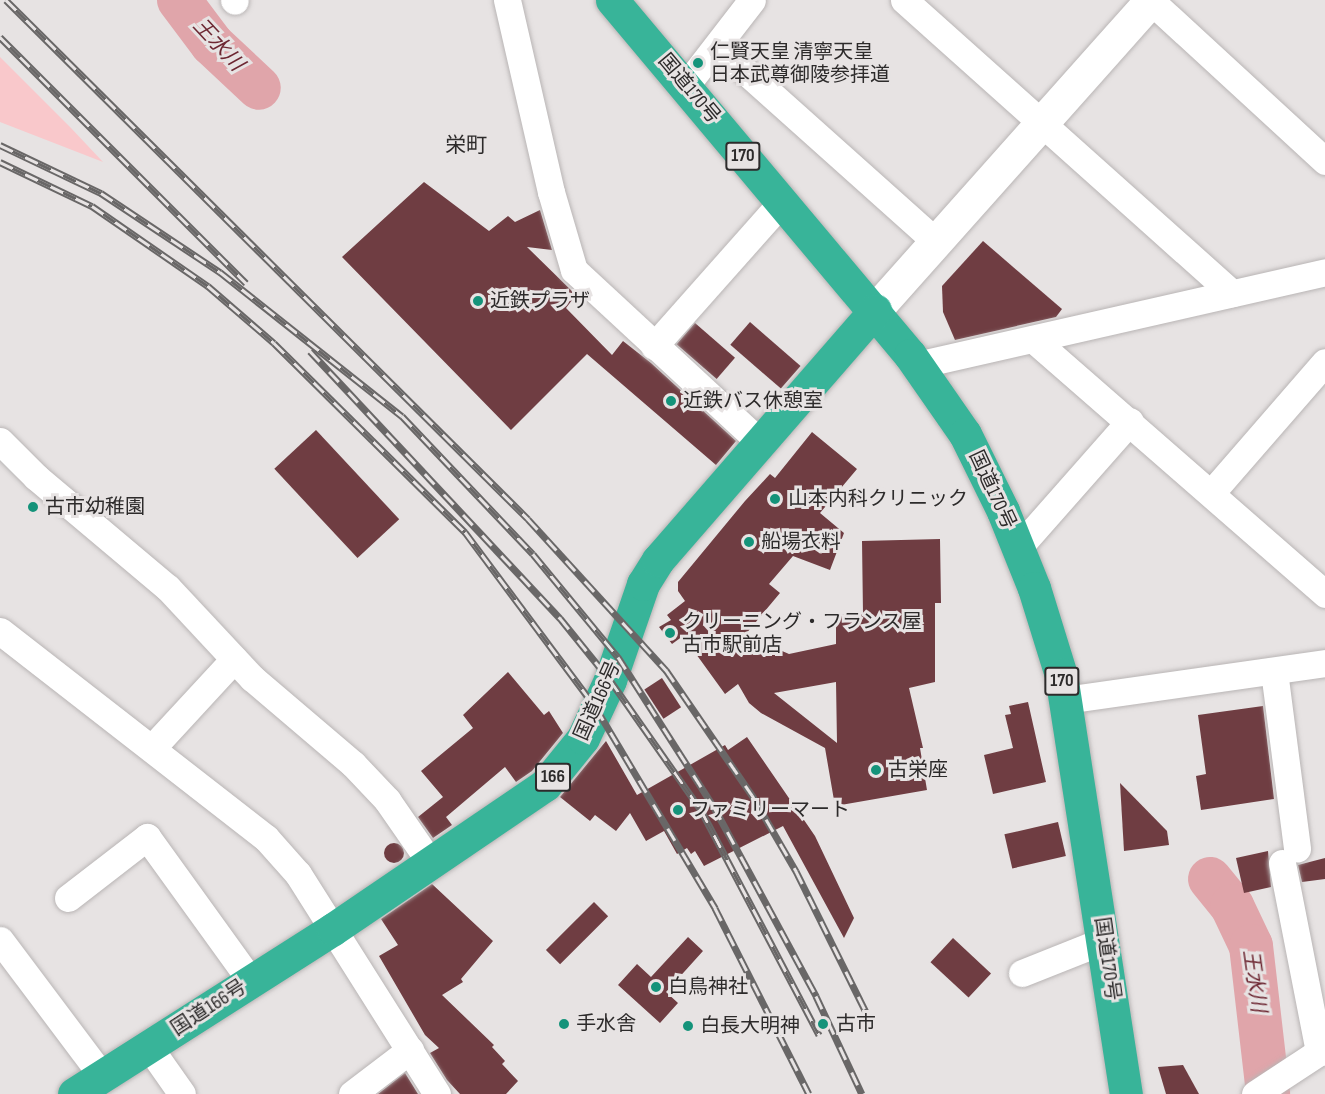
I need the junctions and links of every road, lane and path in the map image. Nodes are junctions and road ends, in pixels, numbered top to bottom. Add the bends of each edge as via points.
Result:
1 (507, 0) edge
2 (612, 0) edge
3 (752, 0) edge
4 (904, 0) edge
5 (1150, 0) edge
6 (722, 51) junction
7 (687, 84) junction
8 (1042, 125) junction
9 (1325, 161) edge
10 (781, 203) junction
11 (936, 242) junction
12 (1325, 272) edge
13 (1232, 293) junction
14 (875, 310) junction
15 (1033, 339) junction
16 (654, 346) junction
17 (917, 364) junction
18 (1322, 371) edge
19 (1130, 421) junction
20 (0, 441) edge
21 (760, 442) junction
22 (1212, 492) junction
23 (1018, 548) junction
24 (1325, 594) edge
25 (0, 631) edge
26 (234, 659) junction
27 (1325, 663) edge
28 (1274, 671) junction
29 (1065, 700) junction
30 (152, 748) junction
31 (430, 862) junction
32 (68, 898) dead end
33 (333, 929) junction
34 (1105, 940) junction
35 (1, 943) edge
36 (1022, 973) dead end
37 (250, 981) junction
38 (148, 1047) junction
39 (410, 1050) junction
40 (1322, 1050) edge
41 (102, 1076) junction
42 (1262, 1089) edge
43 (74, 1094) edge
44 (182, 1094) edge
45 (352, 1094) edge
46 (437, 1094) edge
47 (1126, 1094) edge

1 - 16 street via 551,192 574,270
2 - 7 highway, 国道170号 / 170
3 - 6 street
4 - 8 street
5 - 8 street
5 - 9 street
6 - 7 street
6 - 11 street
7 - 10 highway, 国道170号 / 170
8 - 11 street
8 - 13 street
10 - 14 highway, 国道170号 / 170
10 - 16 street
11 - 14 street
12 - 13 street
13 - 15 street
14 - 17 highway, 国道170号 / 170
14 - 21 highway, 国道166号 / 166
15 - 17 street
15 - 19 street
16 - 21 street
17 - 23 highway, 国道170号 / 170 via 965,435
18 - 22 street
19 - 22 street
19 - 23 street
20 - 26 street via 36,477 168,588
21 - 31 highway, 国道166号 / 166 via 658,560 643,584 610,680 583,738 563,767 526,798
22 - 24 street
23 - 29 highway, 国道170号 / 170 via 1054,653
25 - 30 street
26 - 30 street
26 - 31 street via 353,764 387,800
27 - 28 street
28 - 29 street
28 - 40 street via 1289,856
29 - 34 highway, 国道170号 / 170
30 - 33 street via 266,838 298,874
31 - 33 highway, 国道166号 / 166
32 - 37 street via 147,837
33 - 37 highway, 国道166号 / 166
33 - 39 street
34 - 36 street
34 - 47 highway, 国道170号 / 170
35 - 41 street
37 - 38 highway, 国道166号 / 166
38 - 41 highway, 国道166号 / 166
38 - 44 street
39 - 45 street
39 - 46 street
40 - 42 street
41 - 43 highway, 国道166号 / 166

